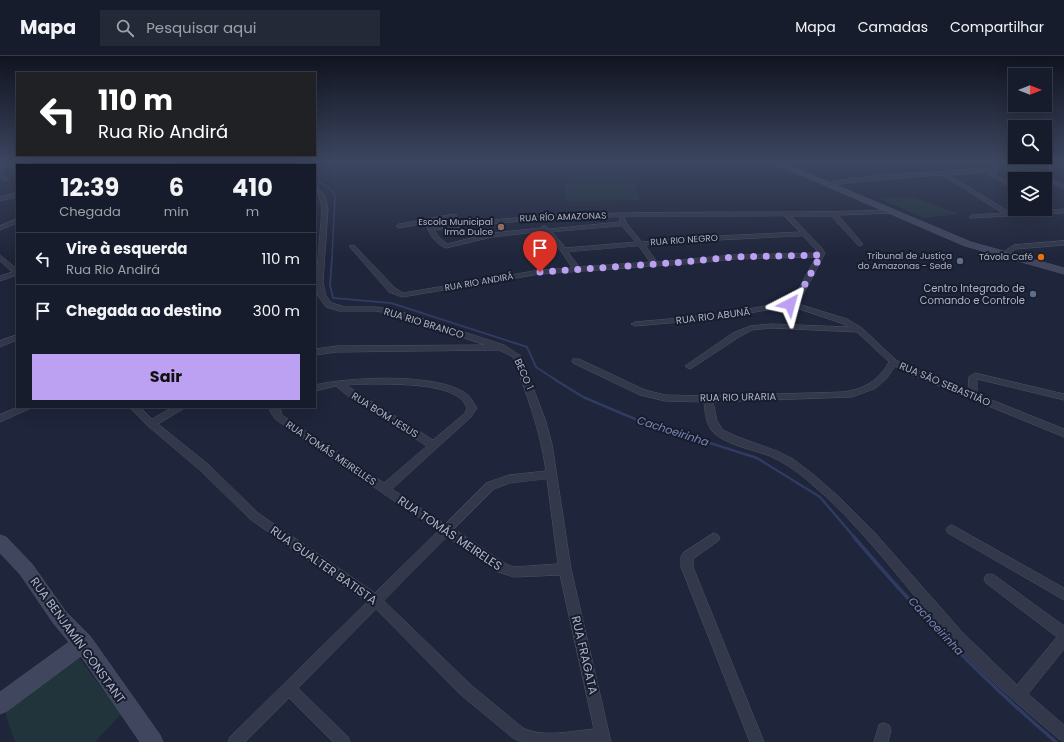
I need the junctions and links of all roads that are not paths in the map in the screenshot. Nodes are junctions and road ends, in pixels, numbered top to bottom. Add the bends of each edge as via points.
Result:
1 (323, 194) edge
2 (848, 194) edge
3 (858, 194) edge
4 (977, 194) edge
5 (16, 195) edge
6 (0, 199) edge
7 (1052, 209) edge
8 (1052, 211) edge
9 (1056, 211) junction
10 (1064, 211) edge
11 (889, 212) junction
12 (1008, 213) edge
13 (834, 214) junction
14 (1008, 214) edge
15 (620, 215) junction
16 (786, 215) junction
17 (454, 216) dead end
18 (972, 217) dead end
19 (535, 218) junction
20 (16, 221) edge
21 (427, 221) junction
22 (624, 224) junction
23 (400, 226) dead end
24 (0, 228) edge
25 (430, 229) junction
26 (546, 230) junction
27 (804, 234) junction
28 (640, 243) junction
29 (1064, 243) edge
30 (860, 244) dead end
31 (352, 246) dead end
32 (564, 250) junction
33 (1008, 253) junction
34 (821, 255) junction
35 (0, 257) edge
36 (654, 264) junction
37 (1064, 267) edge
38 (577, 270) junction
39 (1064, 271) edge
40 (16, 272) edge
41 (16, 273) edge
42 (0, 278) edge
43 (402, 295) joint
44 (790, 304) junction
45 (634, 324) dead end
46 (859, 330) junction
47 (16, 337) edge
48 (0, 344) edge
49 (501, 347) junction
50 (316, 352) edge
51 (576, 361) dead end
52 (893, 362) junction
53 (689, 366) dead end
54 (337, 383) junction
55 (316, 388) edge
56 (972, 396) junction
57 (1064, 397) edge
58 (708, 399) junction
59 (24, 408) edge
60 (135, 408) edge
61 (178, 408) edge
62 (276, 412) edge
63 (0, 419) edge
64 (151, 424) junction
65 (1064, 433) edge
66 (433, 445) junction
67 (551, 474) junction
68 (385, 489) junction
69 (445, 530) junction
70 (952, 530) dead end
71 (714, 538) dead end
72 (0, 542) edge
73 (565, 569) junction
74 (990, 579) dead end
75 (1064, 594) edge
76 (376, 601) junction
77 (1064, 634) edge
78 (1064, 639) edge
79 (83, 643) junction
80 (289, 688) junction
81 (1018, 695) junction
82 (0, 704) edge
83 (1064, 734) edge
84 (603, 739) edge
85 (153, 742) edge
86 (235, 742) edge
87 (343, 742) edge
88 (758, 742) edge

1 - 49 street, RUA RIO BRANCO via 325,202 320,276 324,302 340,308 376,309 398,313
2 - 11 main road
3 - 33 main road via 934,227
4 - 12 street
5 - 6 street
7 - 9 street
8 - 9 street
9 - 10 street
11 - 13 street, RUA RÍO AMAZONAS
11 - 39 main road via 968,244
13 - 16 street, RUA RÍO AMAZONAS
13 - 30 street
14 - 18 street
15 - 16 street, RUA RÍO AMAZONAS
15 - 19 street, RUA RÍO AMAZONAS
15 - 22 street
16 - 27 street
17 - 21 street
19 - 25 street, RUA RÍO AMAZONAS
19 - 26 street
20 - 24 street
21 - 23 street
21 - 25 street
22 - 26 street
22 - 28 street
25 - 26 street via 444,245
26 - 32 street
27 - 28 street, RUA RIO NEGRO
27 - 34 street via 821,251
28 - 32 street, RUA RIO NEGRO
28 - 36 street
29 - 33 street via 1014,247
31 - 43 street, RUA RIO BRANCO via 392,290
32 - 38 street
33 - 37 main road
34 - 36 street, RUA RIO ANDIRÁ via 734,257
34 - 44 street via 799,295
35 - 40 street
36 - 38 street, RUA RIO ANDIRÁ
38 - 43 street, RUA RIO ANDIRÁ via 528,274
41 - 42 street
44 - 45 street, RUA RIO ABUNÃ via 714,317
44 - 46 street, RUA SÃO SEBASTIÃO via 844,320
46 - 52 street, RUA SÃO SEBASTIÃO
46 - 53 street via 771,326 750,328
47 - 48 street
49 - 50 street via 337,349
49 - 67 street, BECO 1 via 517,356 520,362 547,444
51 - 58 street, RUA RIO URARIA via 628,387 655,396
52 - 56 street, RUA SÃO SEBASTIÃO via 913,373
52 - 58 street, RUA RIO URARIA via 876,384 854,394
54 - 55 street
54 - 66 street, RUA BOM JESUS
54 - 66 street via 419,383 446,388 465,398 471,405 470,412
56 - 57 street via 972,382 975,376
56 - 65 street, RUA SÃO SEBASTIÃO
58 - 81 street via 716,429 728,437 780,457 803,471 838,501 958,637
59 - 63 street
60 - 64 street, RUA GUALTER BATISTA
61 - 64 street
62 - 68 street, RUA TOMÁS MEIRELLES
64 - 76 street, RUA GUALTER BATISTA via 205,468 254,516
66 - 68 street
67 - 69 street via 509,479 490,486
67 - 73 street, BECO 1
68 - 69 street, RUA TOMÁS MEIRELES
69 - 73 street, RUA TOMÁS MEIRELES via 510,572
69 - 76 street
70 - 75 street
71 - 88 street via 687,557 687,567
72 - 79 main road, RUA BENJAMÍN CONSTANT via 26,570 60,618
73 - 84 street, RUA FRAGATA
74 - 77 street
76 - 80 street
76 - 84 street, RUA GUALTER BATISTA via 466,690 518,733 531,739
78 - 81 street
79 - 82 main road
79 - 85 main road, RUA BENJAMÍN CONSTANT
80 - 86 street
80 - 87 street
81 - 83 street

